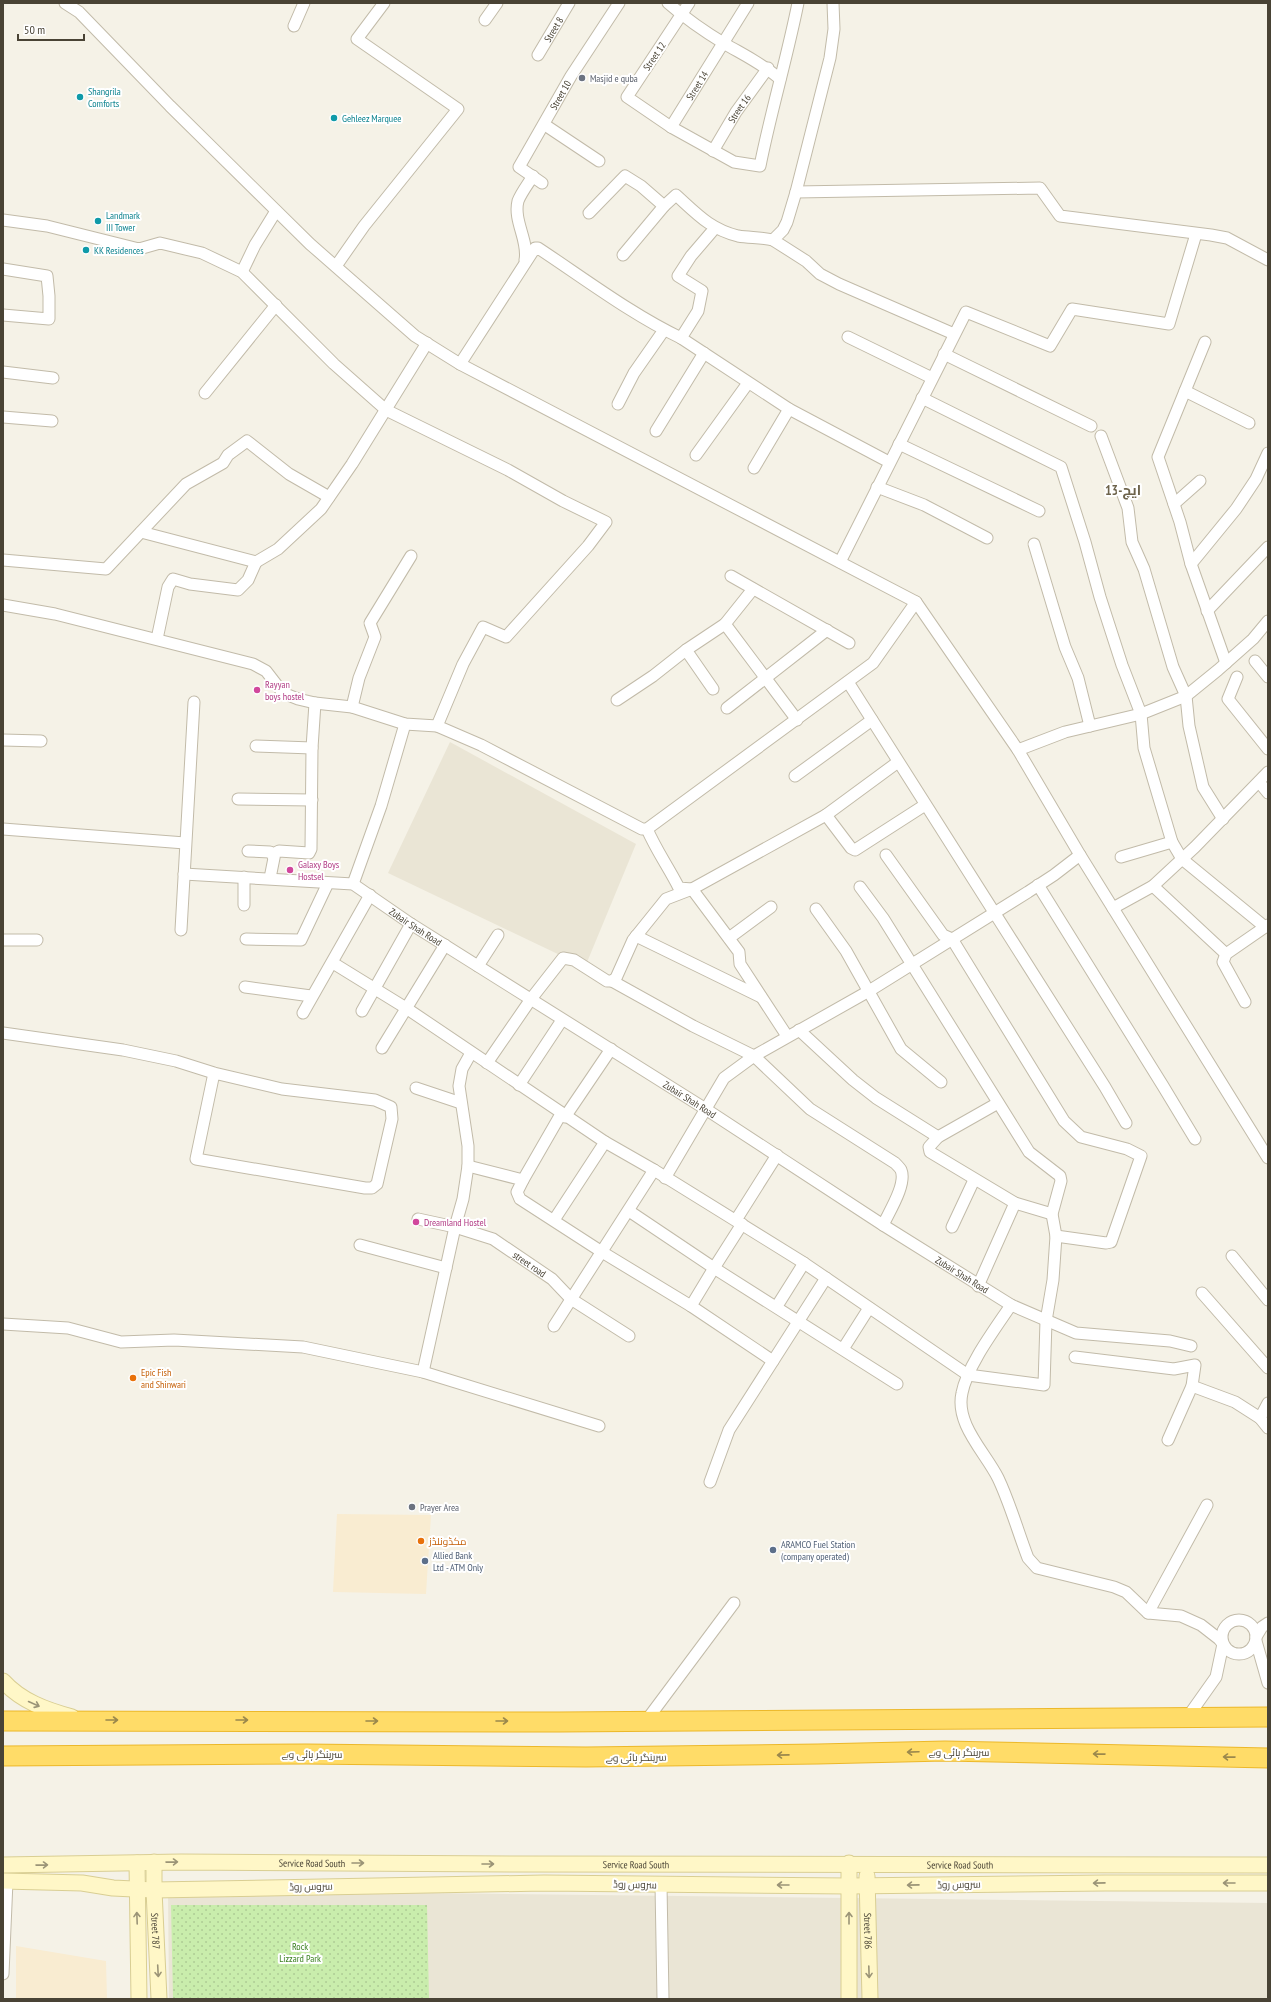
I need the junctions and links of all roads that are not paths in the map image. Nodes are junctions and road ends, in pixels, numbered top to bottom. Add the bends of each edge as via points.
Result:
1 (64, 3) edge
2 (304, 3) edge
3 (384, 3) edge
4 (497, 3) edge
5 (569, 3) edge
6 (619, 3) edge
7 (668, 3) edge
8 (689, 3) edge
9 (748, 3) edge
10 (798, 3) edge
11 (833, 3) edge
12 (681, 15) junction
13 (485, 20) dead end
14 (294, 26) dead end
15 (724, 43) junction
16 (538, 55) dead end
17 (768, 68) junction
18 (780, 79) junction
19 (545, 125) junction
20 (671, 127) junction
21 (713, 152) junction
22 (599, 161) dead end
23 (796, 192) junction
24 (664, 206) junction
25 (276, 211) junction
26 (589, 214) dead end
27 (3, 220) edge
28 (715, 228) junction
29 (1196, 234) junction
30 (773, 240) junction
31 (623, 256) dead end
32 (1268, 260) edge
33 (525, 264) junction
34 (336, 266) junction
35 (3, 270) edge
36 (242, 272) junction
37 (276, 305) junction
38 (3, 315) edge
39 (664, 330) junction
40 (954, 334) junction
41 (848, 337) dead end
42 (681, 338) junction
43 (1206, 342) dead end
44 (427, 343) junction
45 (704, 353) junction
46 (944, 354) junction
47 (460, 364) junction
48 (3, 372) edge
49 (53, 378) dead end
50 (932, 378) junction
51 (748, 383) junction
52 (1185, 391) junction
53 (205, 393) dead end
54 (922, 398) junction
55 (618, 404) dead end
56 (788, 409) junction
57 (386, 410) junction
58 (3, 417) edge
59 (52, 421) dead end
60 (1249, 423) dead end
61 (1091, 426) dead end
62 (656, 431) dead end
63 (1101, 436) dead end
64 (899, 444) junction
65 (1268, 454) edge
66 (696, 455) dead end
67 (889, 462) junction
68 (754, 468) dead end
69 (1200, 480) dead end
70 (877, 487) junction
71 (329, 497) junction
72 (1174, 504) junction
73 (1039, 511) dead end
74 (141, 532) junction
75 (986, 538) dead end
76 (1034, 544) dead end
77 (1268, 547) edge
78 (411, 556) dead end
79 (3, 560) edge
80 (256, 562) junction
81 (840, 562) junction
82 (1191, 564) junction
83 (731, 576) dead end
84 (753, 589) junction
85 (916, 602) junction
86 (3, 605) edge
87 (1208, 611) junction
88 (1268, 621) edge
89 (725, 624) junction
90 (827, 630) junction
91 (157, 639) junction
92 (849, 643) dead end
93 (686, 650) junction
94 (1255, 661) dead end
95 (1226, 664) junction
96 (1237, 677) dead end
97 (1268, 677) edge
98 (766, 678) junction
99 (848, 682) junction
100 (713, 688) dead end
101 (1186, 696) junction
102 (617, 700) dead end
103 (194, 702) dead end
104 (315, 703) junction
105 (352, 707) junction
106 (727, 708) dead end
107 (1141, 714) junction
108 (797, 720) junction
109 (872, 720) junction
110 (405, 724) junction
111 (437, 726) junction
112 (1090, 726) junction
113 (3, 740) edge
114 (42, 741) dead end
115 (256, 746) dead end
116 (312, 748) junction
117 (1268, 749) edge
118 (1018, 750) junction
119 (898, 762) junction
120 (1268, 772) edge
121 (795, 776) dead end
122 (1258, 782) junction
123 (1268, 792) edge
124 (238, 799) dead end
125 (312, 800) junction
126 (925, 805) junction
127 (826, 815) junction
128 (1223, 819) junction
129 (3, 829) edge
130 (647, 829) junction
131 (1172, 842) junction
132 (185, 843) junction
133 (248, 851) dead end
134 (886, 855) dead end
135 (1080, 855) junction
136 (273, 856) junction
137 (1121, 857) dead end
138 (1182, 858) junction
139 (184, 874) junction
140 (244, 877) junction
141 (270, 878) junction
142 (328, 883) junction
143 (353, 884) junction
144 (1038, 885) junction
145 (1153, 886) junction
146 (860, 887) dead end
147 (692, 889) junction
148 (370, 895) junction
149 (244, 905) dead end
150 (771, 907) dead end
151 (1113, 908) junction
152 (816, 909) dead end
153 (995, 913) junction
154 (411, 924) junction
155 (1267, 926) edge
156 (181, 930) dead end
157 (498, 935) dead end
158 (636, 936) junction
159 (729, 938) junction
160 (246, 939) dead end
161 (952, 939) junction
162 (3, 940) edge
163 (38, 940) dead end
164 (445, 945) junction
165 (1226, 954) junction
166 (333, 963) junction
167 (911, 964) junction
168 (478, 966) junction
169 (612, 981) junction
170 (245, 987) dead end
171 (375, 988) junction
172 (868, 991) junction
173 (311, 996) junction
174 (761, 998) junction
175 (531, 999) junction
176 (1245, 1002) dead end
177 (406, 1008) junction
178 (362, 1011) dead end
179 (302, 1013) dead end
180 (562, 1020) junction
181 (799, 1030) junction
182 (3, 1034) edge
183 (788, 1036) junction
184 (382, 1048) dead end
185 (611, 1049) junction
186 (471, 1053) junction
187 (754, 1056) junction
188 (487, 1063) junction
189 (214, 1073) junction
190 (941, 1082) dead end
191 (519, 1085) junction
192 (416, 1088) dead end
193 (461, 1103) junction
194 (998, 1103) junction
195 (704, 1108) junction
196 (563, 1116) junction
197 (1126, 1123) dead end
198 (938, 1137) junction
199 (1195, 1139) dead end
200 (605, 1142) junction
201 (777, 1155) junction
202 (1268, 1158) edge
203 (468, 1166) junction
204 (654, 1170) junction
205 (665, 1178) junction
206 (523, 1180) junction
207 (974, 1180) junction
208 (1015, 1203) junction
209 (628, 1211) junction
210 (1052, 1214) junction
211 (418, 1219) dead end
212 (554, 1220) junction
213 (739, 1222) junction
214 (883, 1225) junction
215 (455, 1227) junction
216 (952, 1227) dead end
217 (1056, 1236) junction
218 (360, 1245) dead end
219 (602, 1252) junction
220 (1232, 1256) dead end
221 (804, 1263) junction
222 (446, 1268) junction
223 (714, 1268) junction
224 (826, 1278) junction
225 (978, 1286) junction
226 (1202, 1293) dead end
227 (572, 1299) junction
228 (1268, 1300) edge
229 (1011, 1305) junction
230 (691, 1306) junction
231 (777, 1306) junction
232 (869, 1308) junction
233 (798, 1320) junction
234 (1046, 1320) junction
235 (3, 1324) edge
236 (554, 1326) dead end
237 (629, 1336) dead end
238 (1191, 1346) dead end
239 (843, 1349) junction
240 (1075, 1357) dead end
241 (773, 1361) junction
242 (1268, 1368) edge
243 (423, 1372) junction
244 (968, 1375) junction
245 (897, 1384) dead end
246 (1192, 1386) junction
247 (1268, 1403) edge
248 (1260, 1418) junction
249 (599, 1426) dead end
250 (1268, 1428) edge
251 (1168, 1440) dead end
252 (710, 1482) dead end
253 (1207, 1504) dead end
254 (734, 1603) dead end
255 (1148, 1613) junction
256 (1268, 1623) edge
257 (1256, 1639) junction
258 (1223, 1644) junction
259 (3, 1681) edge
260 (1268, 1683) edge
261 (1268, 1717) edge
262 (1186, 1718) junction
263 (83, 1720) junction
264 (3, 1721) edge
265 (646, 1721) junction
266 (3, 1756) edge
267 (1268, 1758) edge
268 (154, 1862) junction
269 (137, 1863) junction
270 (849, 1863) junction
271 (867, 1863) junction
272 (3, 1865) edge
273 (1268, 1865) edge
274 (5, 1881) edge
275 (1268, 1883) edge
276 (661, 1885) junction
277 (849, 1886) junction
278 (867, 1886) junction
279 (136, 1890) junction
280 (154, 1890) junction
281 (3, 1974) edge
282 (139, 1999) edge
283 (159, 1999) edge
284 (663, 1999) edge
285 (849, 1999) edge
286 (870, 1999) edge

1 - 25 street via 79,12
2 - 14 street
3 - 34 street via 357,39 458,109 364,226
4 - 13 street
5 - 16 street, Street 8
6 - 19 street, Street 10 via 571,76
7 - 12 street
8 - 12 street, Street 12
9 - 15 street, Street 14
10 - 18 street
11 - 23 street via 834,29 830,58
12 - 15 street
12 - 20 street, Street 12 via 627,97
15 - 17 street
15 - 20 street, Street 14
17 - 18 street
17 - 21 street, Street 16 via 736,112
18 - 21 street via 760,166 734,162
19 - 22 street
19 - 33 street, Street 10 via 519,167 537,179 518,201 519,223 527,250
20 - 21 street
23 - 29 street via 1040,188 1060,216
23 - 30 street via 787,222
24 - 26 street via 625,176
24 - 28 street via 676,194
24 - 31 street
25 - 34 street
25 - 36 street
27 - 36 street via 47,226 139,249 160,243 202,253
28 - 30 street via 740,236
28 - 42 street via 678,276 702,291 698,311
29 - 32 street via 1227,238
29 - 40 street via 1169,324 1072,309 1050,346 966,312
30 - 40 street via 806,261 820,274 839,284
33 - 39 street via 535,248 538,248
33 - 47 street
34 - 44 street via 415,336
35 - 38 street via 47,276 49,319
36 - 37 street
37 - 53 street
37 - 57 street via 334,364
39 - 42 street
39 - 55 street via 634,374
40 - 46 street
41 - 50 street
42 - 45 street
43 - 52 street
44 - 47 street
44 - 57 street
45 - 51 street
45 - 62 street
46 - 50 street
46 - 61 street
47 - 81 street
48 - 49 street
50 - 54 street
51 - 56 street
51 - 66 street
52 - 60 street
52 - 72 street via 1158,458
54 - 64 street
54 - 107 street via 1061,466 1102,605
56 - 67 street
56 - 68 street
57 - 71 street
57 - 111 street via 606,522 588,546 506,637 483,627 462,664
58 - 59 street
63 - 101 street via 1128,508 1132,542 1144,569 1173,667
64 - 67 street
64 - 73 street
65 - 82 street via 1256,479 1236,509
67 - 70 street
69 - 72 street
70 - 75 street via 924,505
70 - 81 street
71 - 74 street via 289,474 247,441 228,455 223,463 186,484
71 - 80 street via 321,509 278,549
72 - 82 street
74 - 79 street via 106,569
74 - 80 street
76 - 112 street via 1065,648 1078,678
77 - 87 street
78 - 105 street via 370,623 375,637 359,678
80 - 91 street via 248,580 238,590 173,580 168,587
81 - 85 street
82 - 87 street
83 - 84 street
84 - 89 street
84 - 90 street
85 - 99 street via 872,663
85 - 118 street
86 - 91 street via 55,614
87 - 95 street
88 - 95 street
89 - 93 street
89 - 98 street
90 - 92 street
90 - 98 street
91 - 104 street via 253,664 266,672 283,693
93 - 100 street
93 - 102 street
94 - 97 street
95 - 101 street
96 - 117 street via 1228,699
98 - 106 street
98 - 108 street
99 - 108 street
99 - 109 street
101 - 107 street
101 - 128 street via 1189,726 1203,787
103 - 132 street
104 - 105 street
104 - 116 street
105 - 110 street
107 - 112 street
107 - 131 street via 1144,748
108 - 130 street
109 - 119 street
109 - 121 street
110 - 111 street
110 - 143 street via 381,806
111 - 130 street via 481,745 642,829
112 - 118 street via 1065,732
113 - 114 street
115 - 116 street
116 - 125 street
118 - 135 street
119 - 126 street
119 - 127 street
120 - 122 street
122 - 123 street
122 - 128 street
124 - 125 street
125 - 136 street via 312,849 309,853 279,852
126 - 127 street via 855,850
126 - 153 street
127 - 147 street
128 - 138 street
129 - 132 street
130 - 147 street via 680,888
131 - 137 street
131 - 138 street
132 - 139 street
133 - 136 street via 270,852
134 - 161 street via 943,935
135 - 144 street
135 - 151 street
136 - 141 street
138 - 145 street
138 - 155 street
139 - 140 street
139 - 156 street
140 - 141 street
140 - 149 street
141 - 142 street
142 - 143 street
142 - 160 street via 301,940
143 - 148 street, Zubair Shah Road
144 - 153 street
144 - 199 street
145 - 151 street
145 - 165 street
146 - 167 street via 883,918
147 - 158 street via 666,899
147 - 159 street
148 - 154 street, Zubair Shah Road
148 - 166 street
150 - 159 street
151 - 202 street
152 - 172 street via 846,951
153 - 161 street
153 - 197 street
154 - 164 street, Zubair Shah Road
154 - 171 street
155 - 165 street
157 - 168 street
158 - 169 street via 616,978
158 - 174 street
159 - 174 street via 739,952 740,964
161 - 167 street
161 - 217 street via 1064,1121 1081,1137 1127,1149 1142,1158 1111,1242
162 - 163 street
164 - 168 street, Zubair Shah Road
164 - 177 street
165 - 176 street via 1223,962
166 - 171 street
166 - 173 street
167 - 172 street
167 - 194 street
168 - 175 street, Zubair Shah Road
169 - 175 street via 574,960 563,958
169 - 187 street
170 - 173 street
171 - 177 street
171 - 178 street
172 - 181 street
172 - 190 street via 901,1049
173 - 179 street
174 - 183 street
175 - 180 street, Zubair Shah Road
175 - 188 street
177 - 184 street
177 - 186 street
180 - 185 street, Zubair Shah Road
180 - 191 street
181 - 183 street
181 - 198 street via 876,1098
182 - 189 street via 123,1050 176,1061
183 - 187 street
185 - 195 street, Zubair Shah Road
185 - 196 street
186 - 188 street
186 - 193 street via 462,1069 459,1086
187 - 195 street via 724,1078
187 - 214 street via 810,1109 895,1163 901,1171 902,1180
188 - 191 street
189 - 189 street via 196,1159 365,1188 372,1188 377,1184 392,1119 391,1107 375,1100 282,1089
191 - 196 street
192 - 193 street
193 - 203 street via 468,1146
194 - 198 street
194 - 210 street via 1029,1152 1060,1176 1061,1181
195 - 201 street, Zubair Shah Road
195 - 205 street
196 - 200 street
196 - 206 street
198 - 207 street via 929,1147 930,1152
200 - 204 street
200 - 212 street
201 - 213 street
201 - 214 street, Zubair Shah Road
203 - 206 street
203 - 215 street
204 - 205 street
204 - 209 street
205 - 213 street
206 - 212 street via 517,1192 518,1196
207 - 208 street
207 - 216 street
208 - 210 street
208 - 225 street
209 - 219 street
209 - 223 street
210 - 217 street
211 - 215 street, street road
212 - 219 street
213 - 221 street
213 - 223 street
214 - 225 street, Zubair Shah Road
215 - 222 street
215 - 227 street, street road via 493,1239 552,1279
217 - 234 street via 1053,1280
218 - 222 street
219 - 227 street
219 - 230 street
220 - 228 street
221 - 224 street
221 - 231 street
222 - 243 street
223 - 230 street
223 - 231 street
224 - 232 street
224 - 233 street
225 - 229 street, Zubair Shah Road
226 - 242 street
227 - 236 street
227 - 237 street, street road
229 - 234 street, Zubair Shah Road
229 - 244 street
230 - 241 street
231 - 233 street
232 - 239 street
232 - 244 street
233 - 239 street
233 - 241 street
234 - 238 street, Zubair Shah Road via 1076,1333 1170,1341
234 - 244 street via 1044,1385
235 - 243 street via 68,1328 121,1342 174,1340 303,1347
239 - 245 street
240 - 246 street via 1174,1369 1195,1365
241 - 252 street via 729,1430
243 - 249 street
244 - 255 street via 962,1393 961,1409 966,1424 998,1478 1028,1558 1037,1568 1126,1592
246 - 248 street via 1235,1402
246 - 251 street
247 - 248 street
248 - 250 street
253 - 255 street
254 - 265 street
255 - 258 street via 1181,1616 1219,1638
256 - 257 street via 1262,1627
257 - 258 street via 1252,1649 1245,1653 1236,1654
257 - 258 street via 1250,1623 1235,1620 1223,1629
257 - 260 street
258 - 262 street via 1216,1677
259 -> 263 main road via 12,1692 30,1702 56,1713
261 - 262 highway
262 - 265 highway
263 - 264 highway
263 -> 265 highway
267 -> 266 highway, سرینگر ہائی وے via 945,1751 586,1757 306,1754
268 - 269 main road, Service Road South
268 -> 270 main road, Service Road South
268 - 280 main road, Street 787
272 -> 269 main road, Service Road South
269 - 279 main road, Street 787
270 - 271 main road, Service Road South
270 - 277 main road, Street 786
271 - 273 main road, Service Road South
271 - 278 main road, Street 786
274 - 279 main road, سروس روڈ via 82,1883
274 - 281 street
275 -> 278 main road, سروس روڈ via 1105,1882
277 -> 276 main road, سروس روڈ
276 - 280 main road, سروس روڈ via 544,1883
276 - 284 street
277 - 278 main road, سروس روڈ
285 -> 277 main road, Street 786
278 -> 286 main road, Street 786
279 - 280 main road, سروس روڈ
282 -> 279 main road, Street 787
280 -> 283 main road, Street 787

